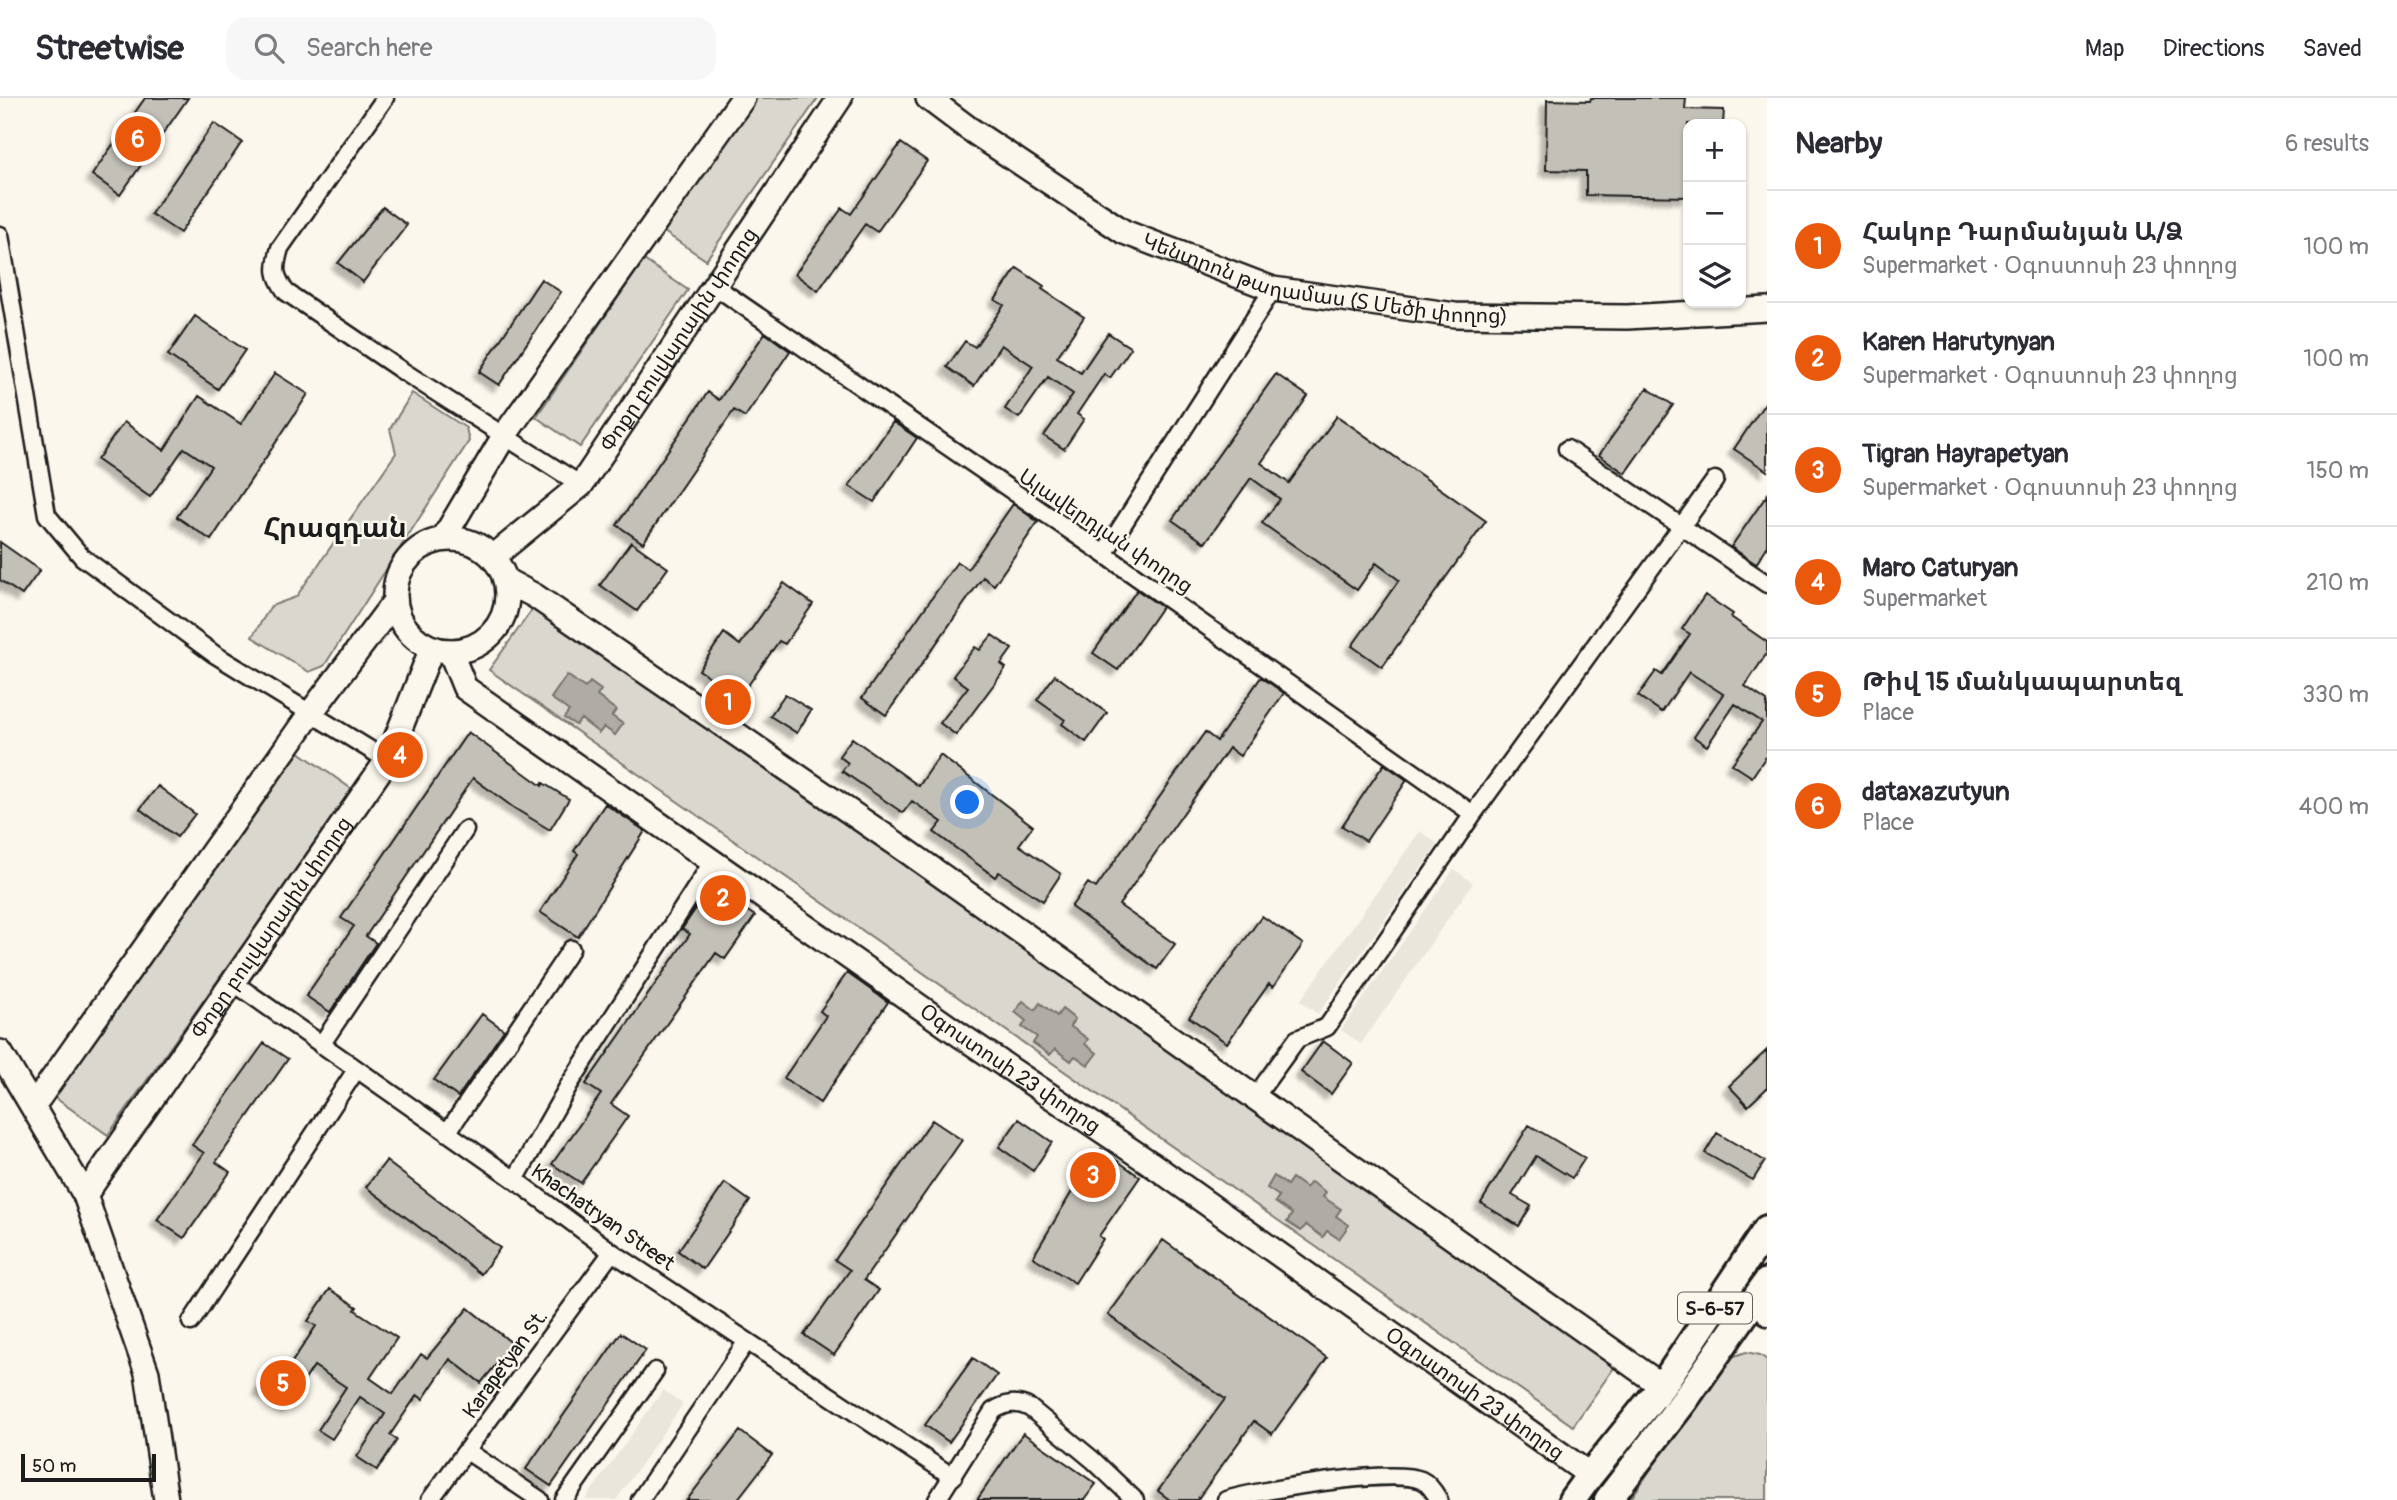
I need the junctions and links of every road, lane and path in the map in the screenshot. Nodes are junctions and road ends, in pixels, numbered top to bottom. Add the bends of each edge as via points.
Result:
1 (385, 98) edge
2 (743, 98) edge
3 (840, 98) edge
4 (928, 98) edge
5 (0, 235) edge
6 (713, 285) junction
7 (1273, 289) junction
8 (1767, 309) edge
9 (505, 436) junction
10 (1567, 449) dead end
11 (1715, 480) dead end
12 (582, 485) junction
13 (1682, 527) junction
14 (443, 539) junction
15 (1104, 554) junction
16 (493, 557) junction
17 (506, 581) junction
18 (1767, 584) edge
19 (396, 601) junction
20 (441, 649) junction
21 (310, 714) junction
22 (387, 761) junction
23 (1474, 814) junction
24 (465, 830) dead end
25 (713, 861) junction
26 (570, 949) dead end
27 (234, 983) junction
28 (321, 1045) junction
29 (0, 1052) edge
30 (356, 1070) junction
31 (1255, 1097) junction
32 (34, 1105) junction
33 (447, 1133) junction
34 (515, 1180) junction
35 (85, 1195) junction
36 (1767, 1229) edge
37 (612, 1252) junction
38 (1763, 1299) edge
39 (191, 1322) dead end
40 (747, 1341) junction
41 (655, 1371) dead end
42 (1673, 1393) junction
43 (467, 1451) junction
44 (1590, 1475) junction
45 (953, 1477) junction
46 (1611, 1496) edge
47 (166, 1500) edge
48 (430, 1500) edge
49 (540, 1500) edge
50 (564, 1500) edge
51 (640, 1500) edge
52 (937, 1500) edge
53 (1135, 1500) edge
54 (1226, 1500) edge
55 (1439, 1500) edge
56 (1572, 1500) edge

1 - 9 street via 280,248 276,278 286,292
2 - 9 street
3 - 6 street, Փոքր բուլվարային փողոց
4 - 7 street, Կենտրոն թաղամաս (Տ Մեծի փողոց) via 1124,232
5 - 21 street via 47,515 82,557 214,654
6 - 12 street, Փոքր բուլվարային փողոց
6 - 15 street, Ալավերդյան փողոց
7 - 8 street, Կենտրոն թաղամաս (Տ Մեծի փողոց) via 1455,315 1627,317
7 - 15 street
9 - 12 street
9 - 14 street
10 - 13 street
11 - 13 street
12 - 16 street, Փոքր բուլվարային փողոց
13 - 18 street
13 - 23 street
14 - 16 street via 470,542
14 - 19 street via 423,547 407,561 397,580
15 - 23 street, Ալավերդյան փողոց
16 - 17 street
17 - 20 street via 503,618 490,636 471,647
17 - 31 street via 535,596 904,849
19 - 20 street via 407,629
19 - 21 street
20 - 22 street, Փոքր բուլվարային փողոց
20 - 25 street, Օգոստոսի 23 փողոց via 465,688
21 - 22 street
21 - 32 street
22 - 27 street, Փոքր բուլվարային փողոց
23 - 31 street via 1327,1027 1297,1039
24 - 28 street
25 - 34 street via 569,1085
25 - 44 street, Օգոստոսի 23 փողոց
26 - 33 street
27 - 28 street, Khachatryan Street
27 - 35 street, Փոքր բուլվարային փողոց
28 - 30 street, Khachatryan Street
29 - 32 street
30 - 33 street, Khachatryan Street
30 - 39 street
31 - 42 street
32 - 35 street
33 - 34 street, Khachatryan Street
34 - 37 street, Khachatryan Street
35 - 47 street via 147,1373
36 - 42 main road, Տ-6-57
37 - 40 street, Khachatryan Street
37 - 43 street, Karapetyan St.
38 - 42 main road, Տ-6-57
40 - 45 street, Khachatryan Street
40 - 51 street
41 - 50 street
42 - 44 main road, Տ-6-57
42 - 46 main road, Տ-6-57
43 - 48 street, Karapetyan St.
43 - 49 street
44 - 46 main road
44 - 56 main road, Տ-6-57
45 - 52 street
45 - 53 street via 993,1411 1020,1403
54 - 55 street via 1290,1487 1401,1476 1422,1480

